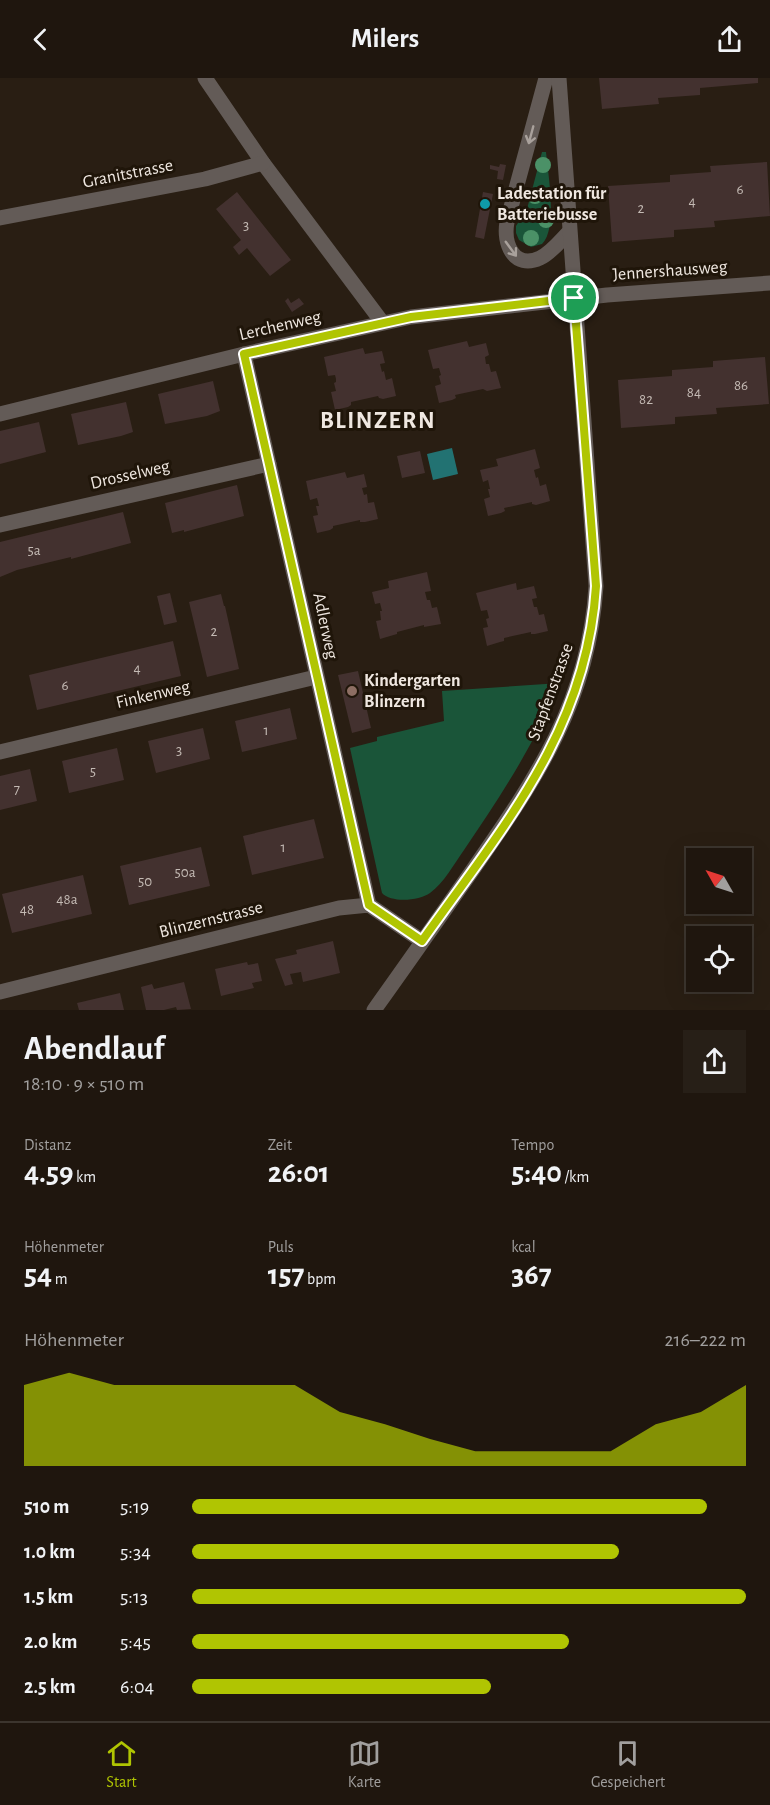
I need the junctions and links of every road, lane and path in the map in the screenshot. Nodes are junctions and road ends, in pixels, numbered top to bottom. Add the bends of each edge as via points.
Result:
1 (205, 78) edge
2 (546, 78) edge
3 (559, 78) edge
4 (263, 163) junction
5 (0, 218) edge
6 (569, 232) junction
7 (770, 283) edge
8 (574, 298) junction
9 (382, 322) junction
10 (244, 354) junction
11 (0, 414) edge
12 (269, 464) junction
13 (0, 525) edge
14 (316, 677) junction
15 (0, 752) edge
16 (369, 905) junction
17 (422, 941) junction
18 (0, 992) edge
19 (374, 1010) edge

1 - 4 street
2 -> 6 street via 505,239 514,255 532,260 545,255
3 - 6 street, Stapfenstrasse
4 - 5 street, Granitstrasse via 205,179
4 - 9 street
6 - 8 street, Stapfenstrasse
7 - 8 street, Jennershausweg
8 - 9 street, Lerchenweg
8 - 17 street, Stapfenstrasse via 596,586 588,651 547,758 520,803
9 - 10 street, Lerchenweg
10 - 11 street, Lerchenweg
10 - 12 street, Adlerweg
12 - 13 street, Drosselweg
12 - 14 street, Adlerweg
14 - 15 street, Finkenweg
14 - 16 street, Adlerweg
16 - 17 street
16 - 18 street, Blinzernstrasse via 339,908
17 - 19 street, Stapfenstrasse

